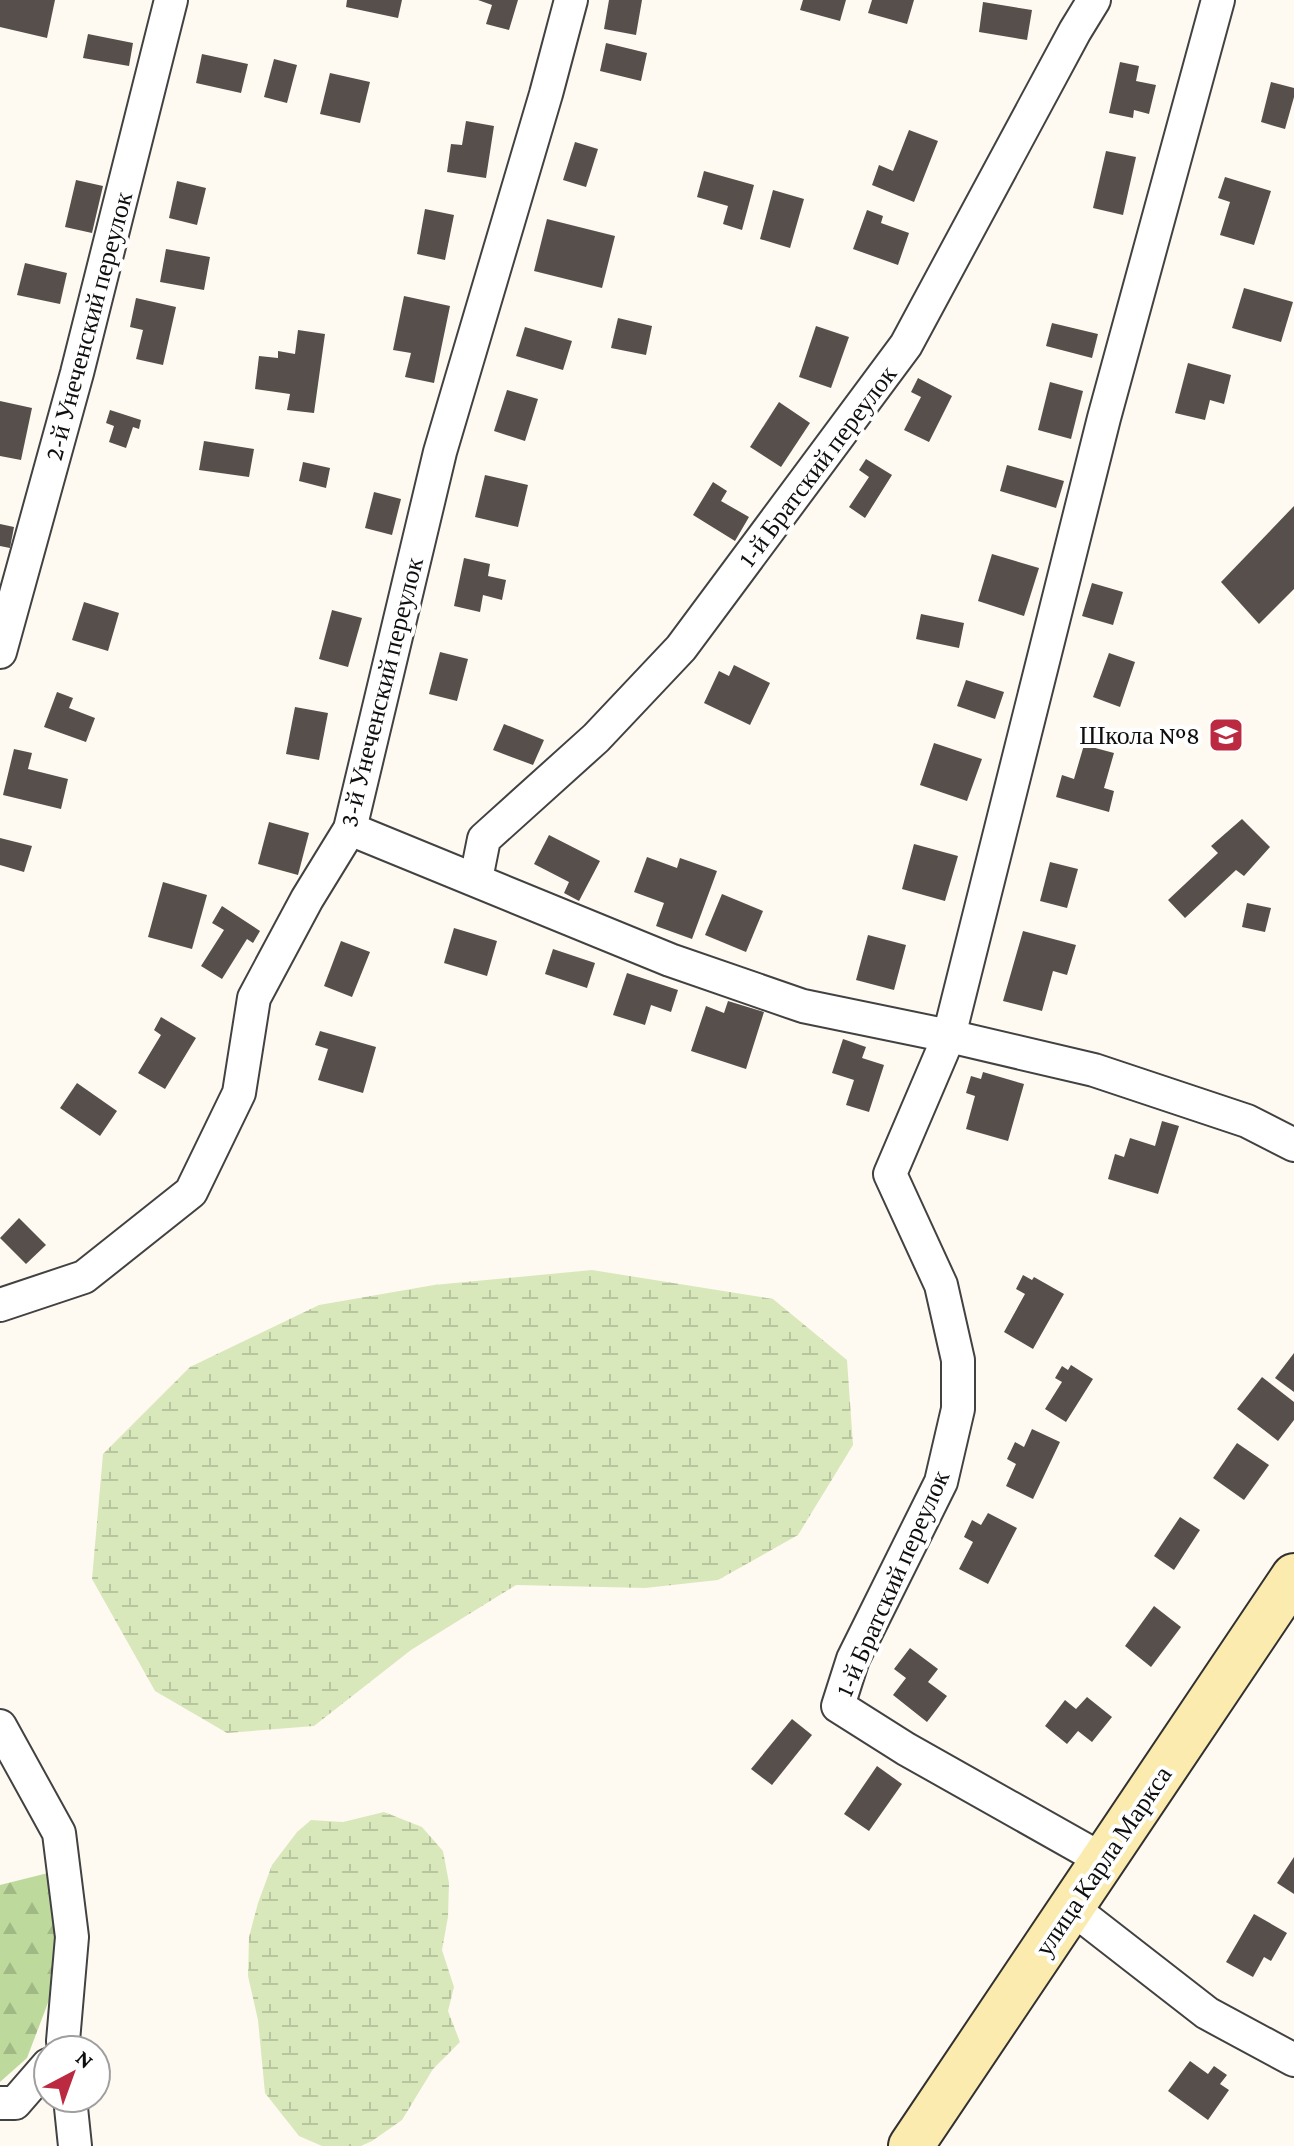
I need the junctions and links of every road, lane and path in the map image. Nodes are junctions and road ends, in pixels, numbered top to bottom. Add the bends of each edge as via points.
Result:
1 (171, 0) edge
2 (571, 0) edge
3 (1094, 0) edge
4 (1218, 0) edge
5 (0, 652) edge
6 (350, 829) junction
7 (476, 879) junction
8 (949, 1036) junction
9 (1294, 1145) edge
10 (0, 1305) edge
11 (1294, 1576) edge
12 (0, 1726) edge
13 (1103, 1860) junction
14 (1072, 1908) junction
15 (60, 2034) edge
16 (1294, 2060) edge
17 (32, 2083) edge
18 (0, 2103) edge
19 (72, 2114) edge
20 (75, 2146) edge
21 (911, 2146) edge

1 - 5 street, 2-й Унеченский переулок
2 - 6 street, 3-й Унеченский переулок via 440,452
3 - 7 street, 1-й Братский переулок via 906,345 681,648 596,738 484,839
4 - 8 street, 1-й Братский переулок via 1104,418
6 - 7 street
6 - 10 street, 3-й Унеченский переулок via 254,998 239,1093 191,1192 84,1277
7 - 8 street via 670,960 803,1006
8 - 9 street via 1094,1070 1247,1121
8 - 13 street, 1-й Братский переулок via 890,1174 941,1285 958,1360 958,1409 941,1482 853,1659 838,1706
11 - 13 main road, улица Карла Маркса
12 - 15 street via 59,1833 72,1937
13 - 14 main road, улица Карла Маркса
14 - 16 street via 1207,2013
14 - 21 main road, улица Карла Маркса
17 - 18 street via 15,2103
19 - 20 street

